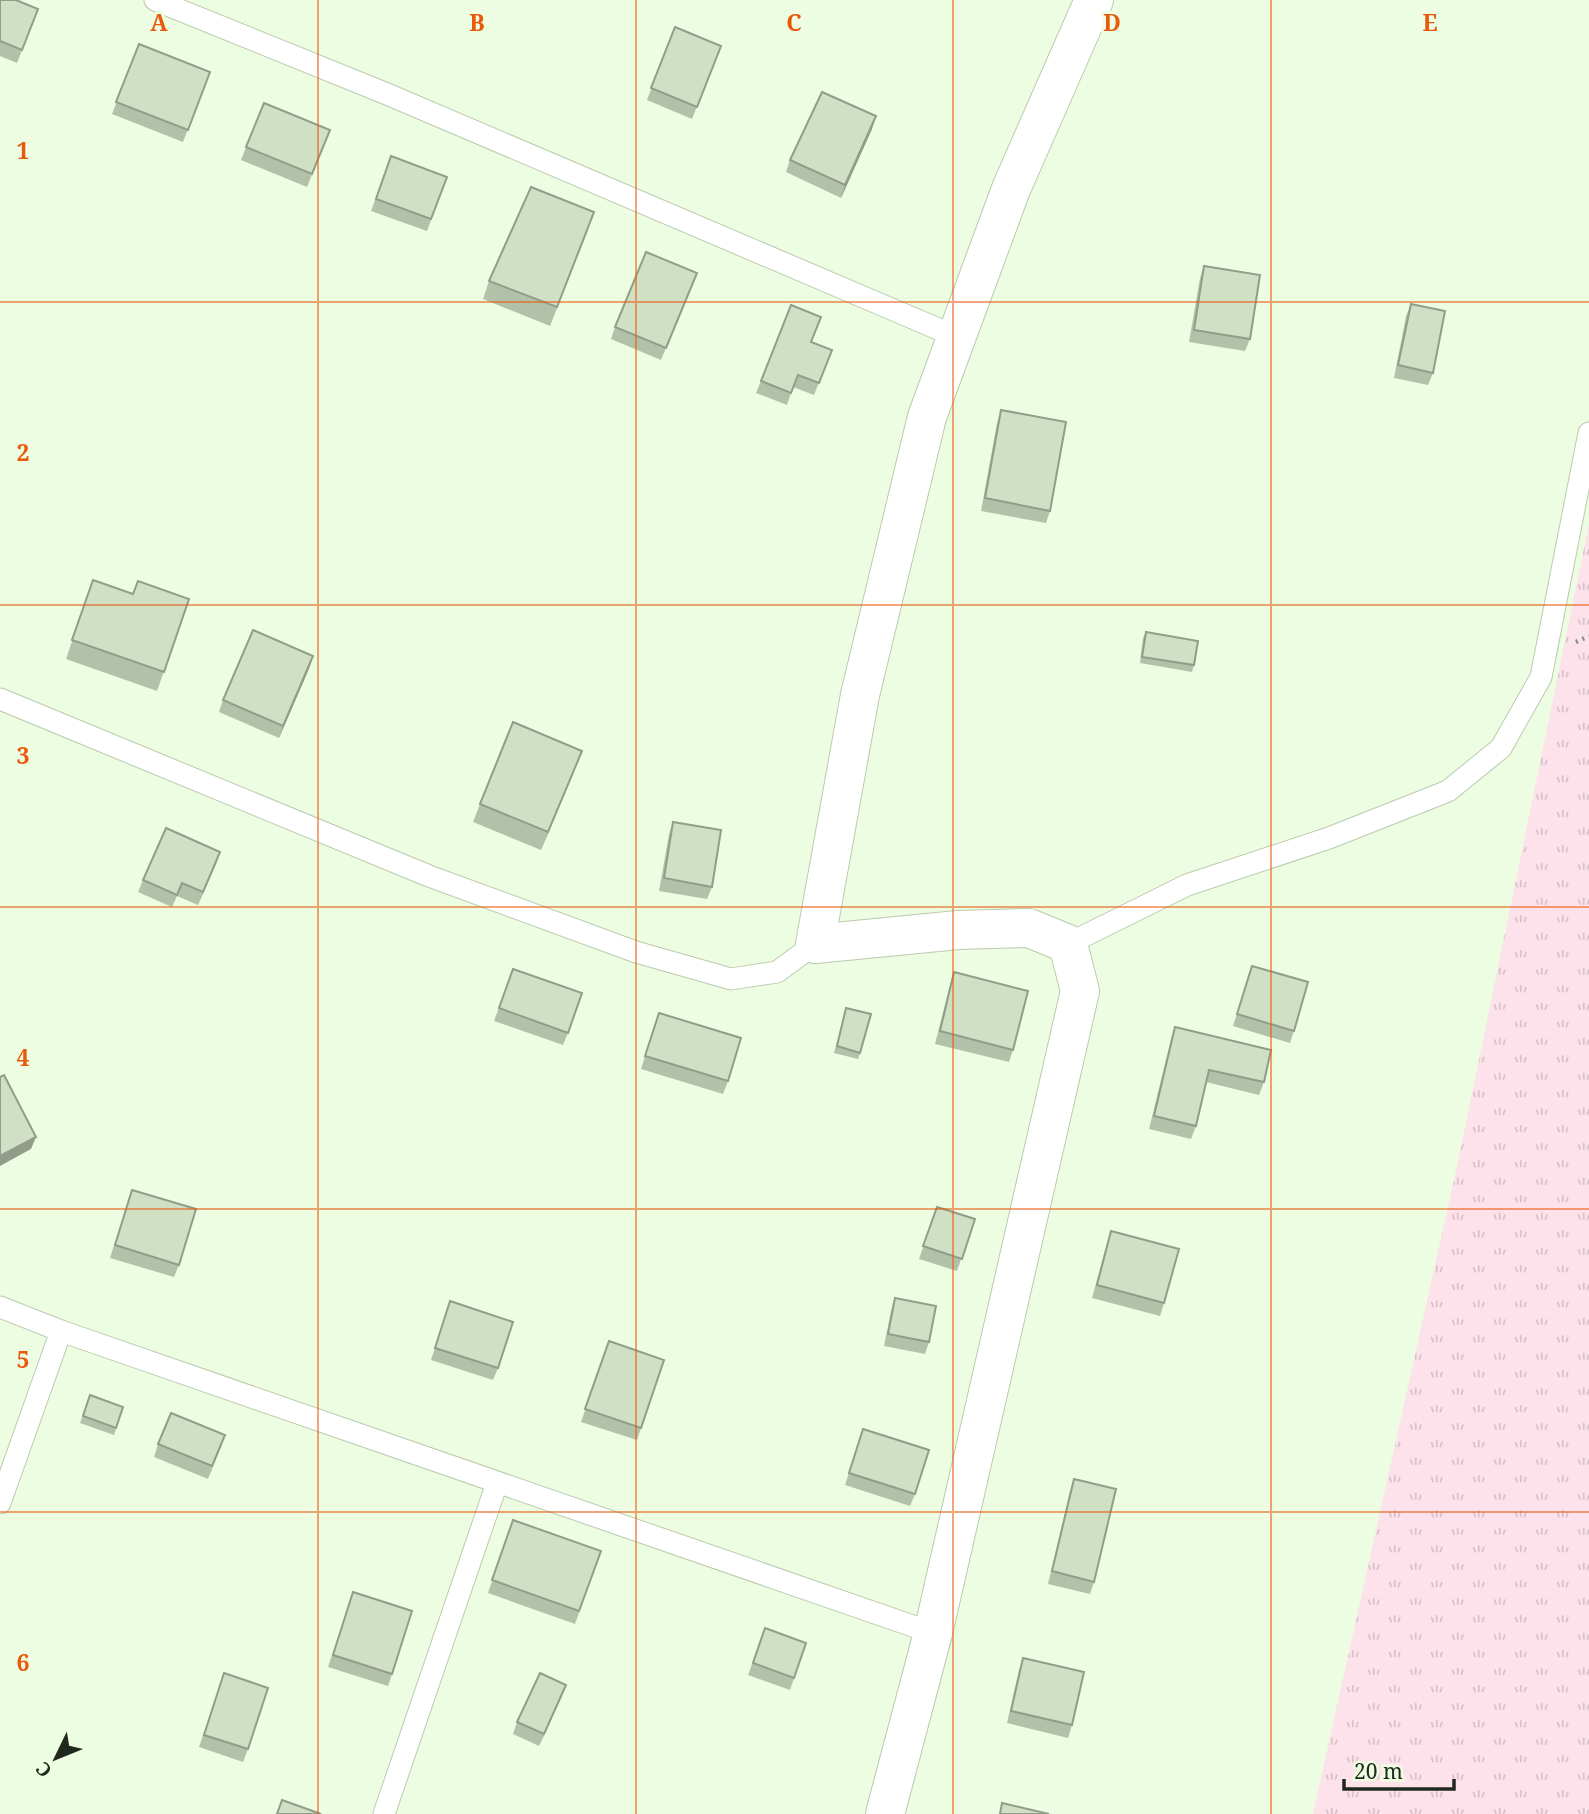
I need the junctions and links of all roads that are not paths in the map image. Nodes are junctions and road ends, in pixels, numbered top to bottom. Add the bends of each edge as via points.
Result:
1 (155, 0) edge
2 (1094, 0) edge
3 (189, 6) edge
4 (957, 337) junction
5 (1589, 433) edge
6 (0, 699) edge
7 (815, 944) junction
8 (1068, 944) junction
9 (0, 1307) edge
10 (61, 1331) junction
11 (497, 1483) junction
12 (0, 1503) edge
13 (933, 1633) junction
14 (384, 1814) edge
15 (886, 1814) edge

1 - 3 lane
2 - 4 street via 1012,189
3 - 4 lane
4 - 7 street via 927,417 860,695
5 - 8 lane via 1541,677 1501,748 1448,791 1329,838 1187,885
6 - 7 lane via 429,876 636,951 731,979 777,972
7 - 8 street via 1029,928
8 - 13 street via 1080,990
9 - 10 lane
10 - 11 lane
10 - 12 lane
11 - 13 lane
11 - 14 lane
13 - 15 street

